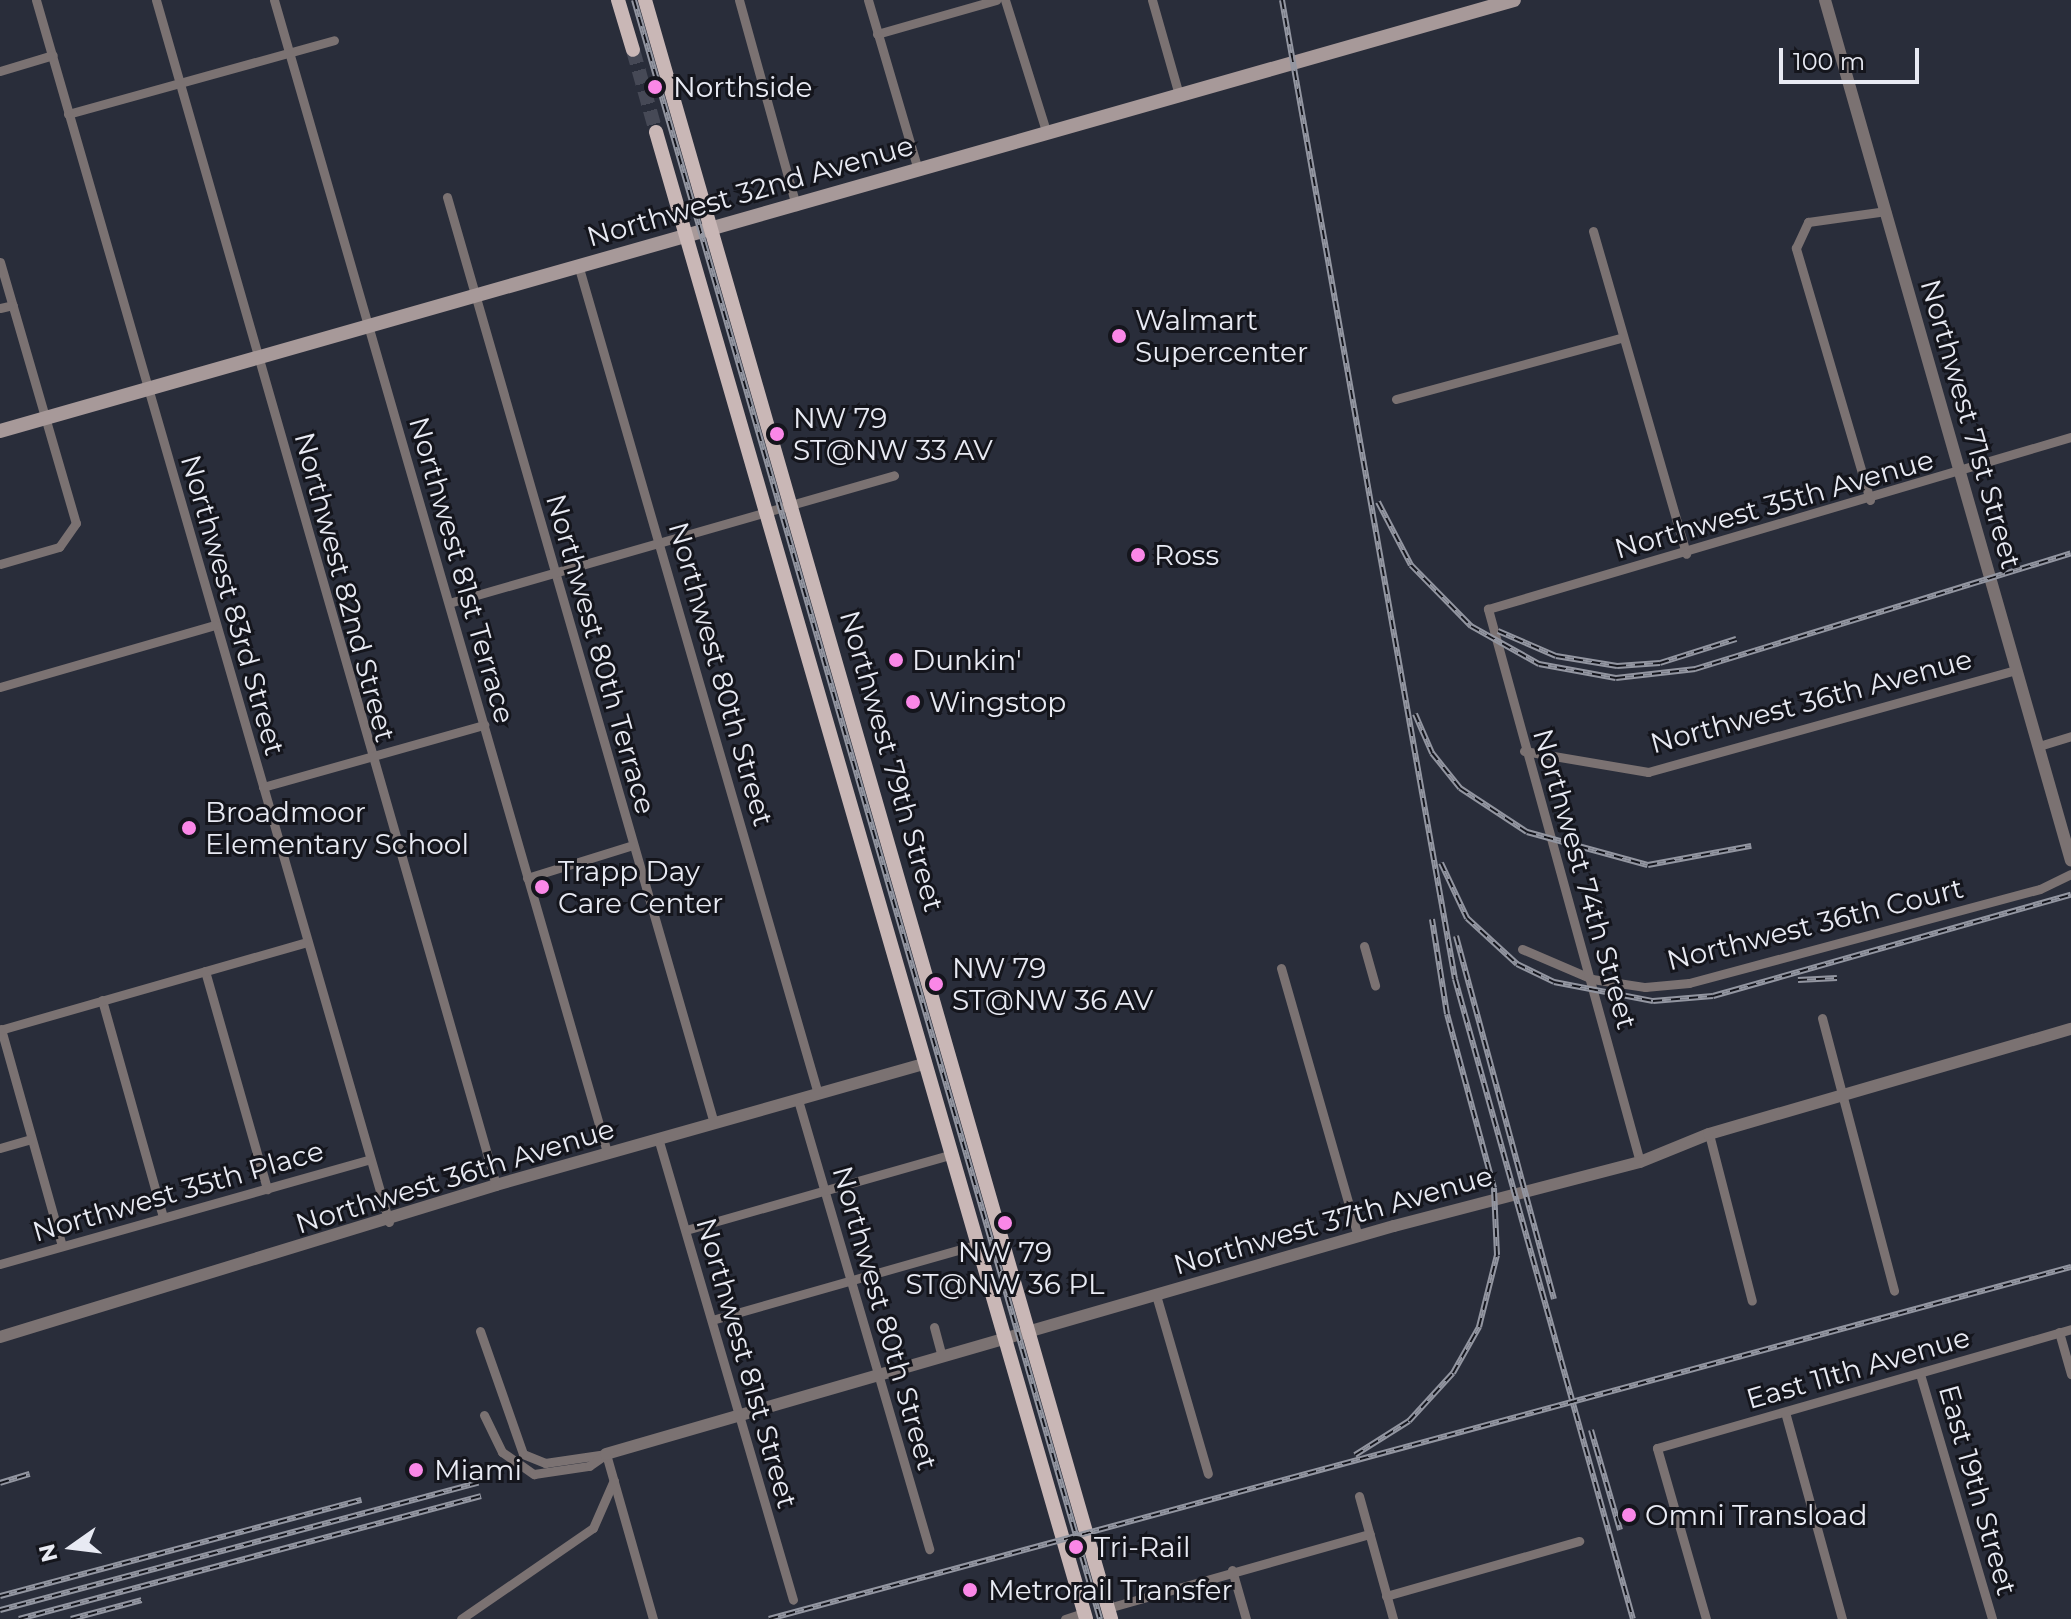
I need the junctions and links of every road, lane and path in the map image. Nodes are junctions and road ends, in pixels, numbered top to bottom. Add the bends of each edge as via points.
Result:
1 (36, 0) edge
2 (156, 0) edge
3 (274, 0) edge
4 (618, 0) edge
5 (645, 0) edge
6 (739, 0) edge
7 (868, 0) edge
8 (996, 0) edge
9 (1005, 0) edge
10 (1152, 0) edge
11 (1514, 0) edge
12 (1825, 0) edge
13 (877, 34) junction
14 (334, 40) dead end
15 (633, 50) tunnel mouth
16 (289, 53) junction
17 (53, 55) junction
18 (0, 71) edge
19 (180, 81) junction
20 (1179, 95) junction
21 (68, 114) junction
22 (656, 132) tunnel mouth
23 (1047, 134) junction
24 (918, 170) junction
25 (447, 197) dead end
26 (796, 206) junction
27 (1886, 211) junction
28 (709, 230) junction
29 (1593, 231) dead end
30 (686, 237) junction
31 (0, 262) edge
32 (579, 268) junction
33 (474, 298) junction
34 (13, 305) junction
35 (0, 308) edge
36 (369, 329) junction
37 (1621, 338) junction
38 (259, 359) junction
39 (148, 391) junction
40 (1396, 399) dead end
41 (44, 419) junction
42 (0, 431) edge
43 (2071, 437) edge
44 (1960, 473) junction
45 (894, 475) dead end
46 (1870, 500) junction
47 (791, 505) junction
48 (768, 512) junction
49 (660, 543) junction
50 (1686, 554) junction
51 (0, 564) edge
52 (555, 573) junction
53 (449, 603) junction
54 (1488, 609) joint
55 (215, 625) junction
56 (2017, 670) junction
57 (0, 687) edge
58 (484, 725) junction
59 (2071, 736) edge
60 (2039, 746) junction
61 (1524, 751) junction
62 (369, 759) junction
63 (263, 787) junction
64 (633, 845) junction
65 (2071, 861) edge
66 (2071, 874) edge
67 (527, 878) junction
68 (307, 942) junction
69 (1364, 946) dead end
70 (1522, 949) dead end
71 (1281, 968) dead end
72 (205, 971) junction
73 (1592, 979) junction
74 (1375, 985) dead end
75 (102, 1000) junction
76 (1822, 1018) dead end
77 (2071, 1029) edge
78 (0, 1030) edge
79 (926, 1063) junction
80 (818, 1094) junction
81 (1841, 1096) junction
82 (798, 1100) junction
83 (714, 1123) junction
84 (1709, 1134) junction
85 (658, 1138) junction
86 (31, 1139) junction
87 (0, 1148) edge
88 (607, 1152) junction
89 (952, 1154) junction
90 (368, 1160) junction
91 (1640, 1162) junction
92 (496, 1185) junction
93 (267, 1189) junction
94 (824, 1189) junction
95 (163, 1217) junction
96 (389, 1222) junction
97 (686, 1230) junction
98 (1358, 1236) junction
99 (979, 1244) junction
100 (62, 1246) junction
101 (0, 1264) edge
102 (852, 1282) junction
103 (1894, 1291) dead end
104 (1156, 1295) junction
105 (1752, 1301) dead end
106 (712, 1320) junction
107 (934, 1327) dead end
108 (2071, 1329) edge
109 (480, 1331) dead end
110 (1030, 1331) junction
111 (2059, 1332) junction
112 (0, 1337) edge
113 (1006, 1338) junction
114 (942, 1357) junction
115 (1920, 1374) junction
116 (2071, 1374) edge
117 (878, 1376) junction
118 (1785, 1412) junction
119 (484, 1415) dead end
120 (740, 1416) junction
121 (606, 1454) junction
122 (1208, 1474) dead end
123 (614, 1480) junction
124 (1359, 1496) dead end
125 (1370, 1534) junction
126 (1579, 1541) dead end
127 (929, 1549) dead end
128 (1232, 1570) junction
129 (1386, 1596) junction
130 (793, 1600) dead end
131 (1110, 1614) edge
132 (1085, 1616) edge
133 (461, 1619) edge
134 (653, 1619) edge
135 (1065, 1619) edge
136 (1246, 1619) edge
137 (1393, 1619) edge
138 (1706, 1619) edge
139 (1842, 1619) edge
140 (1992, 1619) edge

1 - 17 street, Northwest 83rd Street
2 - 19 street, Northwest 82nd Street
3 - 16 street, Northwest 81st Terrace
4 - 15 main road
5 - 28 main road, Northwest 79th Street
6 - 26 street
7 - 13 street
8 - 13 street
9 - 23 street
10 - 20 street
11 - 20 main road, Northwest 32nd Avenue
12 - 27 street, Northwest 71st Street
13 - 24 street
14 - 16 street
16 - 19 street
16 - 36 street, Northwest 81st Terrace
17 - 18 street
17 - 21 street, Northwest 83rd Street
19 - 21 street
19 - 38 street, Northwest 82nd Street
20 - 23 main road, Northwest 32nd Avenue
21 - 39 street, Northwest 83rd Street
22 - 30 main road, Northwest 79th Street
23 - 24 main road, Northwest 32nd Avenue
24 - 26 main road, Northwest 32nd Avenue
25 - 33 street, Northwest 80th Terrace
26 - 28 main road, Northwest 32nd Avenue
27 - 44 street, Northwest 71st Street
27 - 46 street via 1808,222 1796,248
28 - 30 main road, Northwest 32nd Avenue
28 - 47 main road, Northwest 79th Street
29 - 37 street
30 - 32 main road, Northwest 32nd Avenue
30 - 48 main road, Northwest 79th Street
31 - 34 street
32 - 33 main road, Northwest 32nd Avenue
32 - 49 street, Northwest 80th Street
33 - 36 main road, Northwest 32nd Avenue
33 - 52 street, Northwest 80th Terrace
34 - 35 street
34 - 41 street
36 - 38 main road, Northwest 32nd Avenue
36 - 53 street, Northwest 81st Terrace
37 - 40 street
37 - 50 street
38 - 39 main road, Northwest 32nd Avenue
38 - 62 street, Northwest 82nd Street
39 - 41 main road, Northwest 32nd Avenue
39 - 55 street, Northwest 83rd Street
41 - 42 main road, Northwest 32nd Avenue
41 - 51 street via 74,535 59,547
43 - 44 street, Northwest 35th Avenue
44 - 46 street, Northwest 35th Avenue
44 - 56 street, Northwest 71st Street
45 - 47 street
46 - 50 street, Northwest 35th Avenue
47 - 48 street
47 - 110 main road, Northwest 79th Street
48 - 49 street
48 - 79 main road, Northwest 79th Street
49 - 52 street
49 - 80 street, Northwest 80th Street
50 - 54 street, Northwest 35th Avenue
52 - 53 street
52 - 64 street, Northwest 80th Terrace
53 - 58 street, Northwest 81st Terrace
54 - 61 street, Northwest 74th Street
55 - 57 street
55 - 63 street, Northwest 83rd Street
56 - 60 street, Northwest 71st Street
56 - 61 street, Northwest 36th Avenue via 1648,772
58 - 62 street
58 - 67 street, Northwest 81st Terrace
59 - 60 street
60 - 65 street, Northwest 71st Street
61 - 73 street, Northwest 74th Street
62 - 63 street
62 - 92 street, Northwest 82nd Street
63 - 68 street, Northwest 83rd Street
64 - 67 street
64 - 83 street, Northwest 80th Terrace
66 - 73 street, Northwest 36th Court via 2040,889 1689,983 1645,987
67 - 88 street, Northwest 81st Terrace
68 - 72 street
68 - 90 street, Northwest 83rd Street
69 - 74 street
70 - 73 street, Northwest 36th Court
71 - 98 street
72 - 75 street
72 - 93 street
73 - 91 street, Northwest 74th Street
75 - 78 street
75 - 95 street
76 - 81 street
77 - 81 street, Northwest 37th Avenue
78 - 86 street
79 - 80 street, Northwest 36th Avenue
79 - 89 main road, Northwest 79th Street
80 - 82 street, Northwest 36th Avenue
81 - 84 street, Northwest 37th Avenue
81 - 103 street
82 - 83 street, Northwest 36th Avenue
82 - 94 street, Northwest 80th Street
83 - 85 street, Northwest 36th Avenue
84 - 91 street, Northwest 37th Avenue
84 - 105 street
85 - 88 street, Northwest 36th Avenue
85 - 97 street, Northwest 81st Street
86 - 87 street
86 - 100 street
88 - 92 street, Northwest 36th Avenue
89 - 94 street
89 - 99 main road, Northwest 79th Street
90 - 93 street, Northwest 35th Place
90 - 96 street, Northwest 83rd Street
91 - 98 street, Northwest 37th Avenue
92 - 96 street, Northwest 36th Avenue
93 - 95 street, Northwest 35th Place
94 - 97 street
94 - 102 street, Northwest 80th Street
95 - 100 street, Northwest 35th Place
96 - 112 street, Northwest 36th Avenue
97 - 106 street, Northwest 81st Street
98 - 104 street, Northwest 37th Avenue
99 - 102 street
99 - 113 main road, Northwest 79th Street
100 - 101 street, Northwest 35th Place
102 - 106 street
102 - 117 street, Northwest 80th Street
104 - 110 street, Northwest 37th Avenue
104 - 122 street
106 - 120 street, Northwest 81st Street
107 - 114 street
108 - 111 street, East 11th Avenue
109 - 121 street, Northwest 37th Avenue via 523,1454 545,1463
110 - 113 street, Northwest 37th Avenue
110 - 131 main road, Northwest 79th Street
111 - 115 street, East 11th Avenue
111 - 116 street
113 - 114 street, Northwest 37th Avenue
113 - 132 main road, Northwest 79th Street
114 - 117 street, Northwest 37th Avenue
115 - 118 street, East 11th Avenue
115 - 140 street, East 19th Street
117 - 120 street, Northwest 37th Avenue
117 - 127 street, Northwest 80th Street
118 - 138 street, East 11th Avenue via 1657,1448
118 - 139 street
119 - 121 street, Northwest 37th Avenue via 504,1455 534,1474 589,1466
120 - 121 street, Northwest 37th Avenue
120 - 130 street, Northwest 81st Street
121 - 123 street
123 - 133 street via 593,1528
123 - 134 street
124 - 125 street
125 - 128 street
125 - 129 street
126 - 129 street
128 - 131 street
128 - 136 street
129 - 137 street
132 - 135 street

